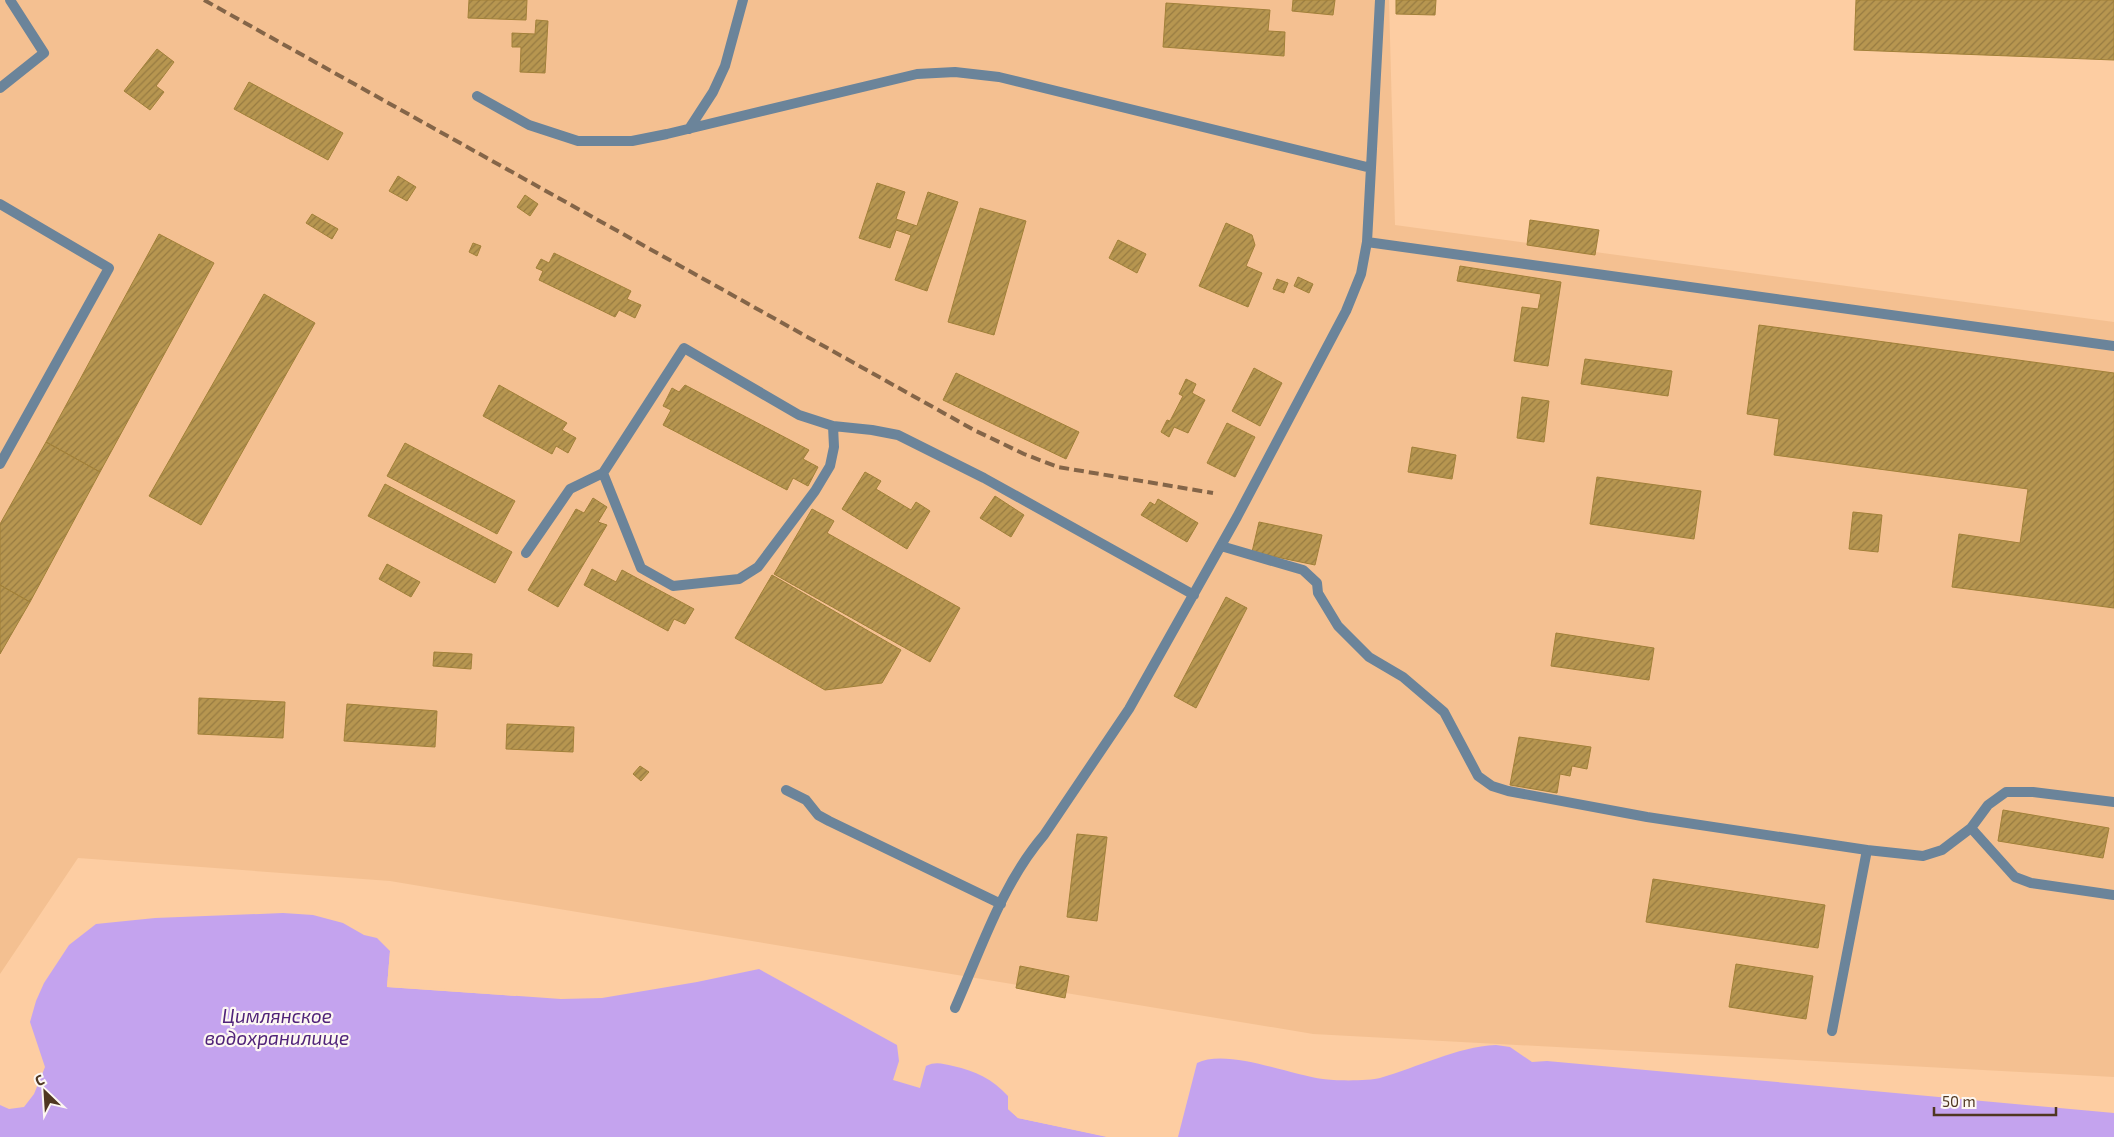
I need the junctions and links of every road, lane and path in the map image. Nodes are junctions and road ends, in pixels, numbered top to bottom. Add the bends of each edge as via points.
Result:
1 (10, 0) edge
2 (743, 0) edge
3 (1380, 0) edge
4 (1, 86) edge
5 (478, 96) dead end
6 (689, 129) junction
7 (1371, 168) junction
8 (0, 204) edge
9 (1366, 242) junction
10 (2114, 346) edge
11 (833, 426) junction
12 (0, 464) edge
13 (604, 474) junction
14 (1221, 546) junction
15 (526, 553) dead end
16 (1194, 595) junction
17 (786, 790) dead end
18 (2114, 802) edge
19 (1971, 828) junction
20 (1867, 850) junction
21 (2114, 895) edge
22 (1001, 904) junction
23 (955, 1008) dead end
24 (1832, 1031) dead end

1 - 4 lane via 44,54
2 - 6 lane via 725,66
3 - 7 lane
5 - 6 lane via 529,125 578,141 632,141
6 - 7 lane via 917,74 955,72 999,77
7 - 9 lane
8 - 12 lane via 109,268
9 - 10 lane
9 - 14 lane via 1361,274 1346,311
11 - 13 lane via 799,415 684,348
11 - 13 lane via 834,447 830,466 815,491 758,567 739,579 673,586 642,568
11 - 16 lane via 898,435 984,478
13 - 15 lane via 570,489
14 - 16 lane
14 - 20 lane via 1309,574 1317,583 1318,593 1338,626 1369,657 1403,677 1444,712 1478,776 1492,786 1647,816
16 - 22 lane via 1128,709 1029,853
17 - 22 lane via 806,800 818,815 829,821
18 - 19 lane via 2006,792 1988,805
19 - 20 lane via 1942,850 1923,856
19 - 21 lane via 2015,877 2031,883
20 - 24 lane
22 - 23 lane

